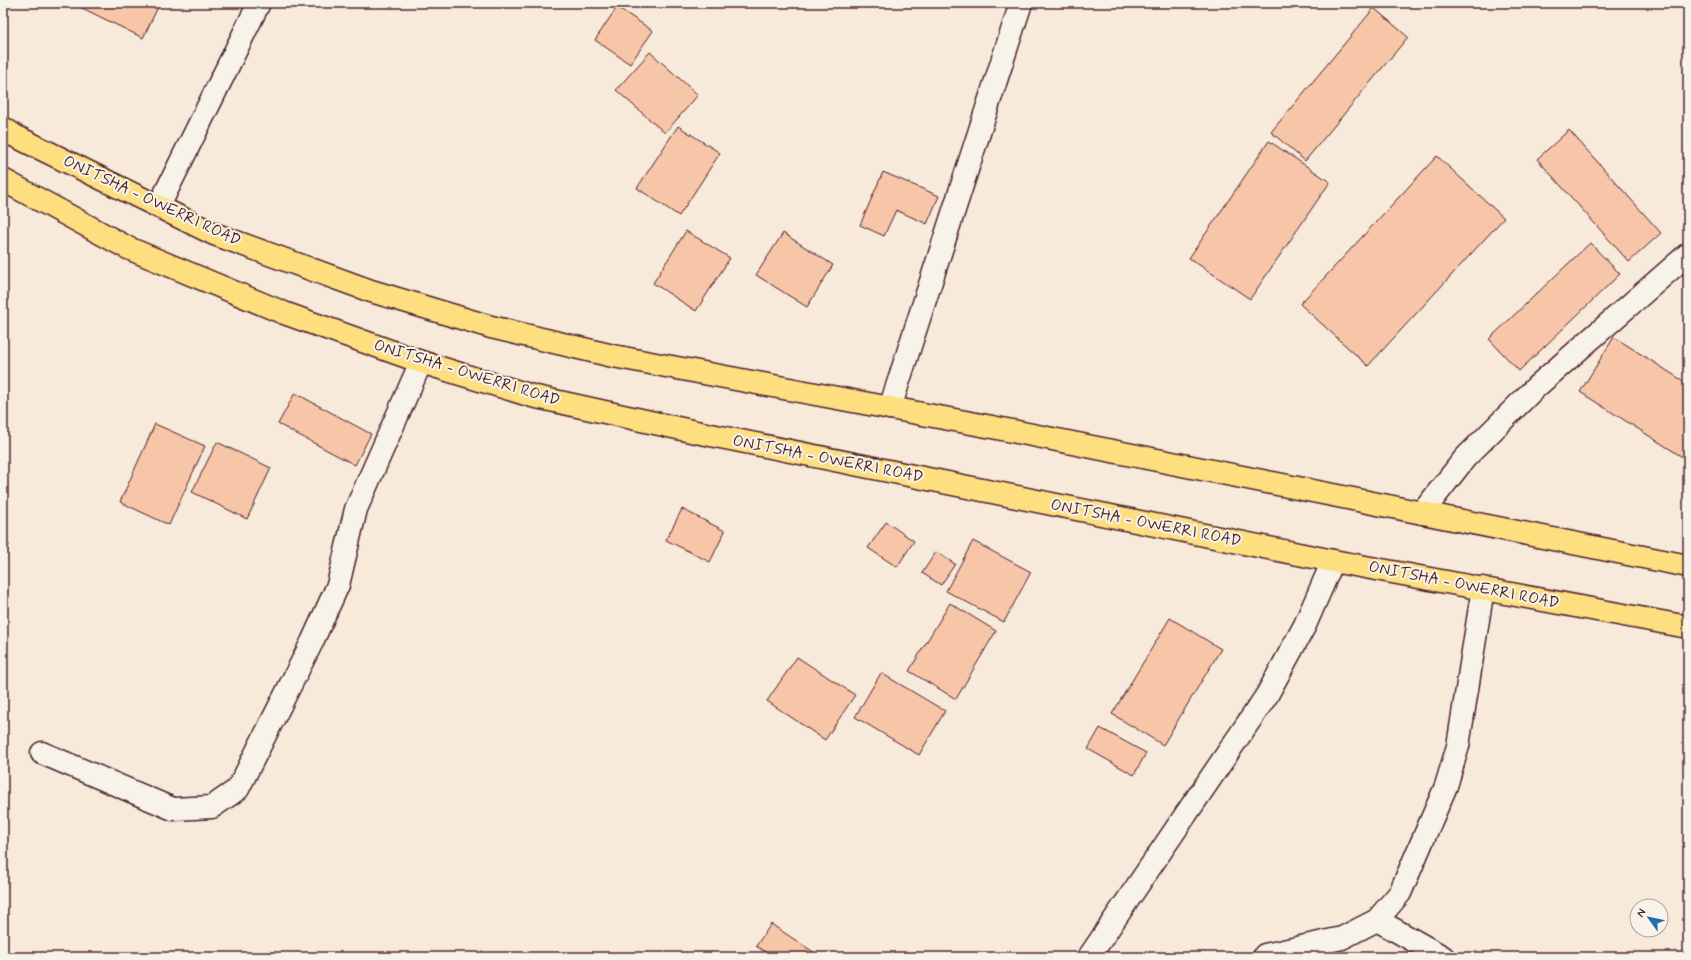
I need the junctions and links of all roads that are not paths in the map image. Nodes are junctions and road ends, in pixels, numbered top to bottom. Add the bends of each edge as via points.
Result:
1 (259, 3) edge
2 (1021, 3) edge
3 (3, 128) edge
4 (3, 180) edge
5 (159, 206) junction
6 (1688, 254) edge
7 (421, 362) junction
8 (890, 408) junction
9 (1422, 512) junction
10 (1333, 561) junction
11 (1688, 566) edge
12 (1483, 588) junction
13 (1688, 627) edge
14 (42, 753) dead end
15 (1377, 920) junction
16 (1264, 955) dead end
17 (1089, 957) edge
18 (1443, 957) edge

1 - 5 street
2 - 8 street
3 - 5 highway, ONITSHA - OWERRI ROAD
4 - 7 highway, ONITSHA - OWERRI ROAD via 128,248 284,313
5 - 8 highway, ONITSHA - OWERRI ROAD via 214,234 244,245 371,291 491,327 613,356
6 - 9 street via 1536,387 1465,458
7 - 10 highway, ONITSHA - OWERRI ROAD via 532,396 690,431
7 - 14 street via 356,509 338,585 238,789 212,807 173,809
8 - 9 highway, ONITSHA - OWERRI ROAD
9 - 11 highway, ONITSHA - OWERRI ROAD
10 - 12 highway, ONITSHA - OWERRI ROAD
10 - 17 street via 1305,625 1267,695
12 - 13 highway, ONITSHA - OWERRI ROAD
12 - 15 street via 1458,746 1446,786 1400,893
15 - 16 street via 1342,938
15 - 18 street

